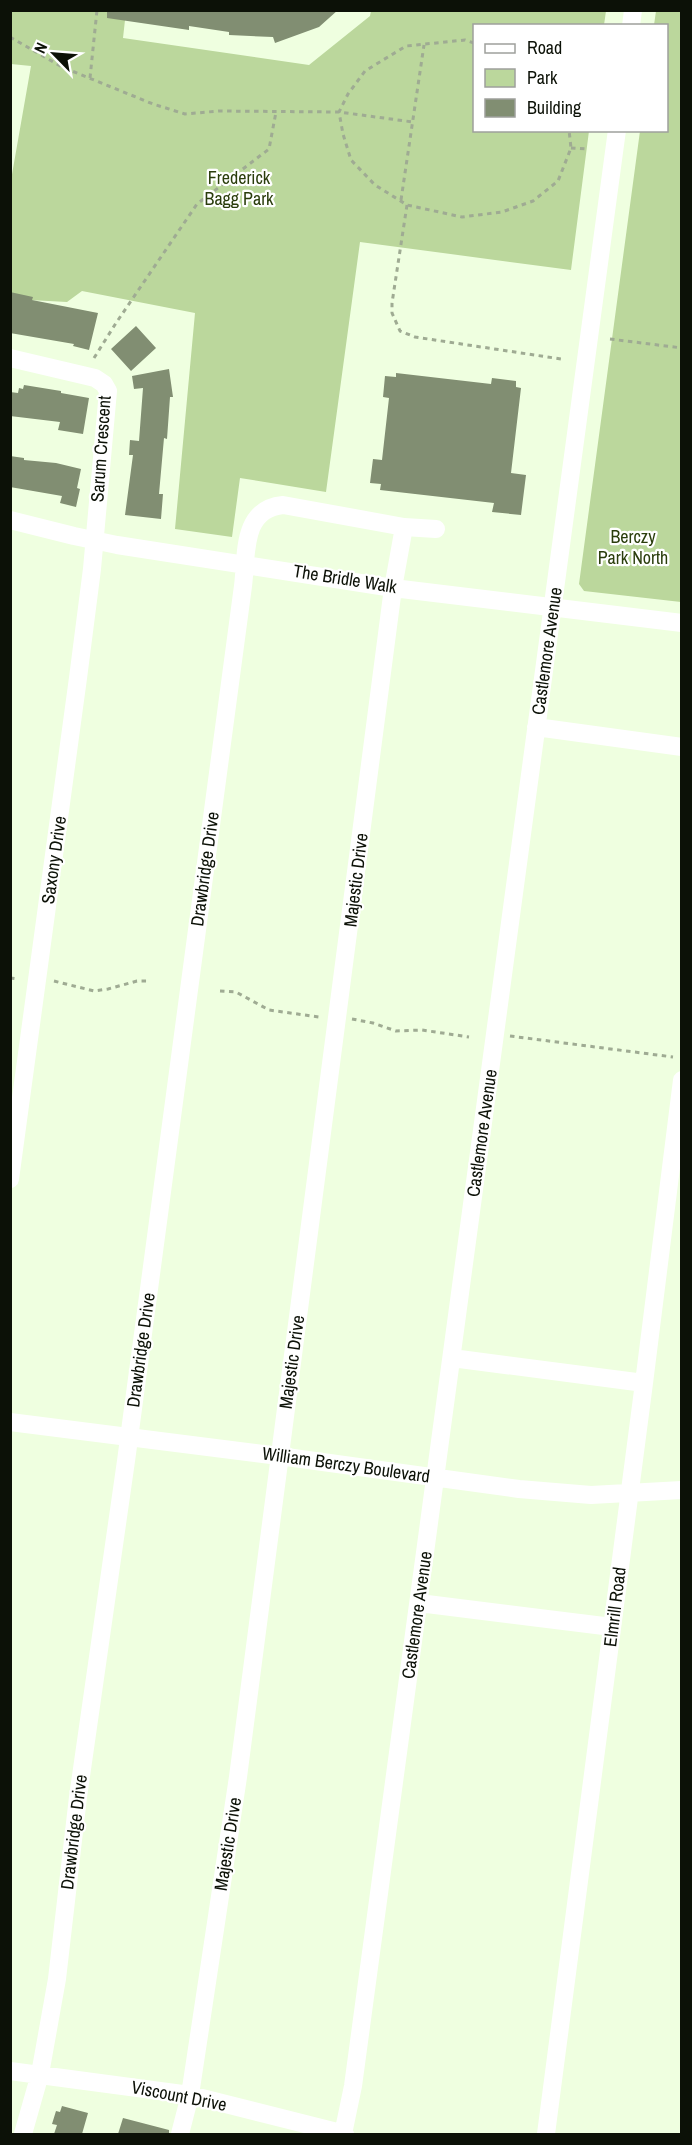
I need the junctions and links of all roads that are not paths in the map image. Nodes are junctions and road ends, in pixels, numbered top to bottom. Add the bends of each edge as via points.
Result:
1 (617, 132) edge
2 (10, 358) edge
3 (10, 520) edge
4 (404, 527) junction
5 (436, 529) dead end
6 (94, 540) junction
7 (246, 564) junction
8 (393, 588) junction
9 (552, 608) junction
10 (681, 624) edge
11 (536, 727) junction
12 (681, 747) edge
13 (681, 1080) edge
14 (10, 1179) edge
15 (452, 1358) junction
16 (644, 1383) junction
17 (10, 1422) edge
18 (129, 1438) junction
19 (279, 1456) junction
20 (436, 1477) junction
21 (681, 1490) edge
22 (629, 1494) junction
23 (419, 1603) junction
24 (612, 1627) junction
25 (10, 2071) edge
26 (40, 2074) junction
27 (190, 2095) junction
28 (23, 2134) edge
29 (180, 2134) edge
30 (344, 2134) edge
31 (546, 2134) edge

1 - 9 street, Castlemore Avenue
2 - 6 street, Sarum Crescent via 95,378 108,392
3 - 6 street, The Bridle Walk
4 - 5 street, Drawbridge Drive
4 - 7 street, Drawbridge Drive via 273,506 252,524
4 - 8 street, Majestic Drive
6 - 7 street, The Bridle Walk
6 - 14 street, Saxony Drive
7 - 8 street, The Bridle Walk
7 - 18 street, Drawbridge Drive
8 - 9 street, The Bridle Walk
8 - 19 street, Majestic Drive
9 - 10 street, The Bridle Walk
9 - 11 street, Castlemore Avenue
11 - 12 street
11 - 15 street, Castlemore Avenue
13 - 16 street, Elmrill Road
15 - 16 street
15 - 20 street, Castlemore Avenue
16 - 22 street, Elmrill Road
17 - 18 street, William Berczy Boulevard
18 - 19 street, William Berczy Boulevard
18 - 26 street, Drawbridge Drive via 78,1797 57,1979
19 - 20 street, William Berczy Boulevard
19 - 27 street, Majestic Drive via 238,1778
20 - 22 street, William Berczy Boulevard via 545,1491
20 - 23 street, Castlemore Avenue
21 - 22 street, William Berczy Boulevard
22 - 24 street, Elmrill Road
23 - 24 street
23 - 30 street, Castlemore Avenue
24 - 31 street, Elmrill Road
25 - 26 street, Viscount Drive
26 - 27 street, Viscount Drive
26 - 28 street, Drawbridge Drive
27 - 29 street, Majestic Drive
27 - 30 street, Viscount Drive

